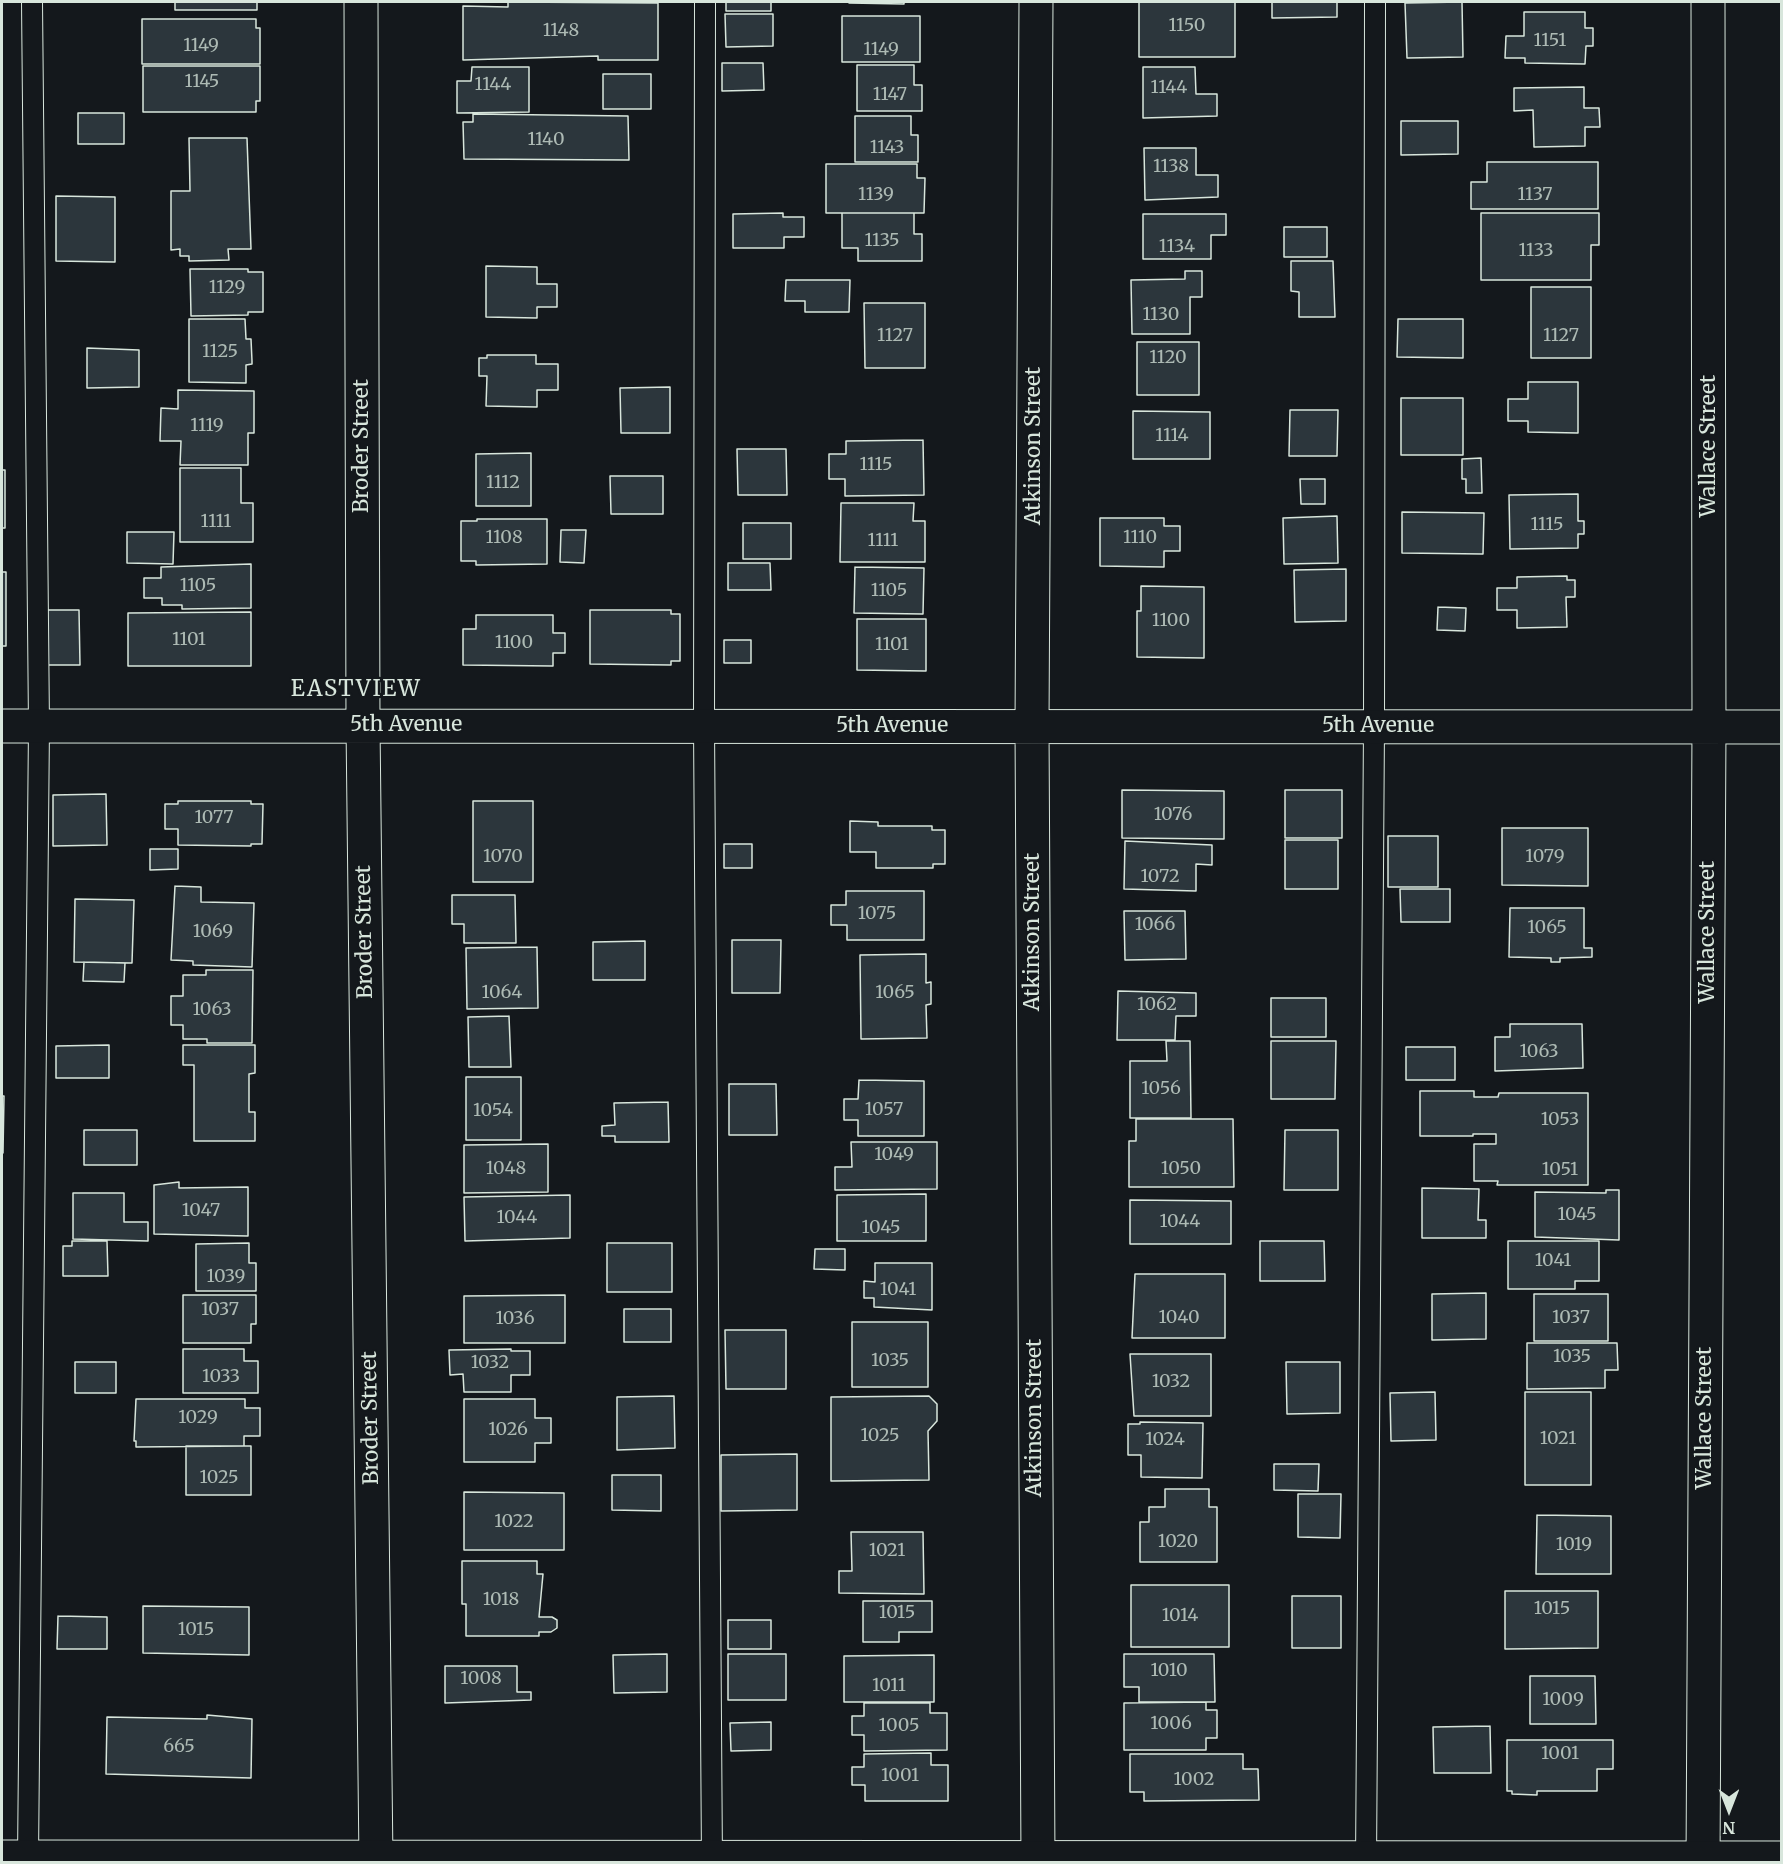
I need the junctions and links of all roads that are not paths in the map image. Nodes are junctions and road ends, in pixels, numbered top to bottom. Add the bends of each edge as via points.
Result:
1 (32, 2) edge
2 (361, 2) edge
3 (705, 2) edge
4 (1036, 2) edge
5 (1375, 2) edge
6 (1708, 2) edge
7 (363, 725) junction
8 (2, 726) edge
9 (39, 726) junction
10 (704, 726) junction
11 (1032, 726) junction
12 (1374, 726) junction
13 (1782, 727) edge
14 (1709, 728) junction
15 (15, 1857) edge
16 (1782, 1858) edge
17 (712, 1859) edge
18 (1038, 1859) edge
19 (1366, 1859) edge
20 (376, 1860) edge
21 (1703, 1860) edge

1 - 9 lane
2 - 7 street, Broder Street
3 - 10 lane
4 - 11 street, Atkinson Street
5 - 12 lane
6 - 14 street, Wallace Street
7 - 9 street, 5th Avenue
7 - 10 street, 5th Avenue
7 - 20 street, Broder Street
8 - 9 street, 5th Avenue
9 - 15 lane
10 - 11 street, 5th Avenue
10 - 17 lane
11 - 12 street, 5th Avenue
11 - 18 street, Atkinson Street
12 - 14 street, 5th Avenue
12 - 19 lane
13 - 14 street, 5th Avenue
14 - 21 street, Wallace Street
15 - 20 street
16 - 21 street
17 - 18 street
17 - 20 street
18 - 19 street
19 - 21 street

